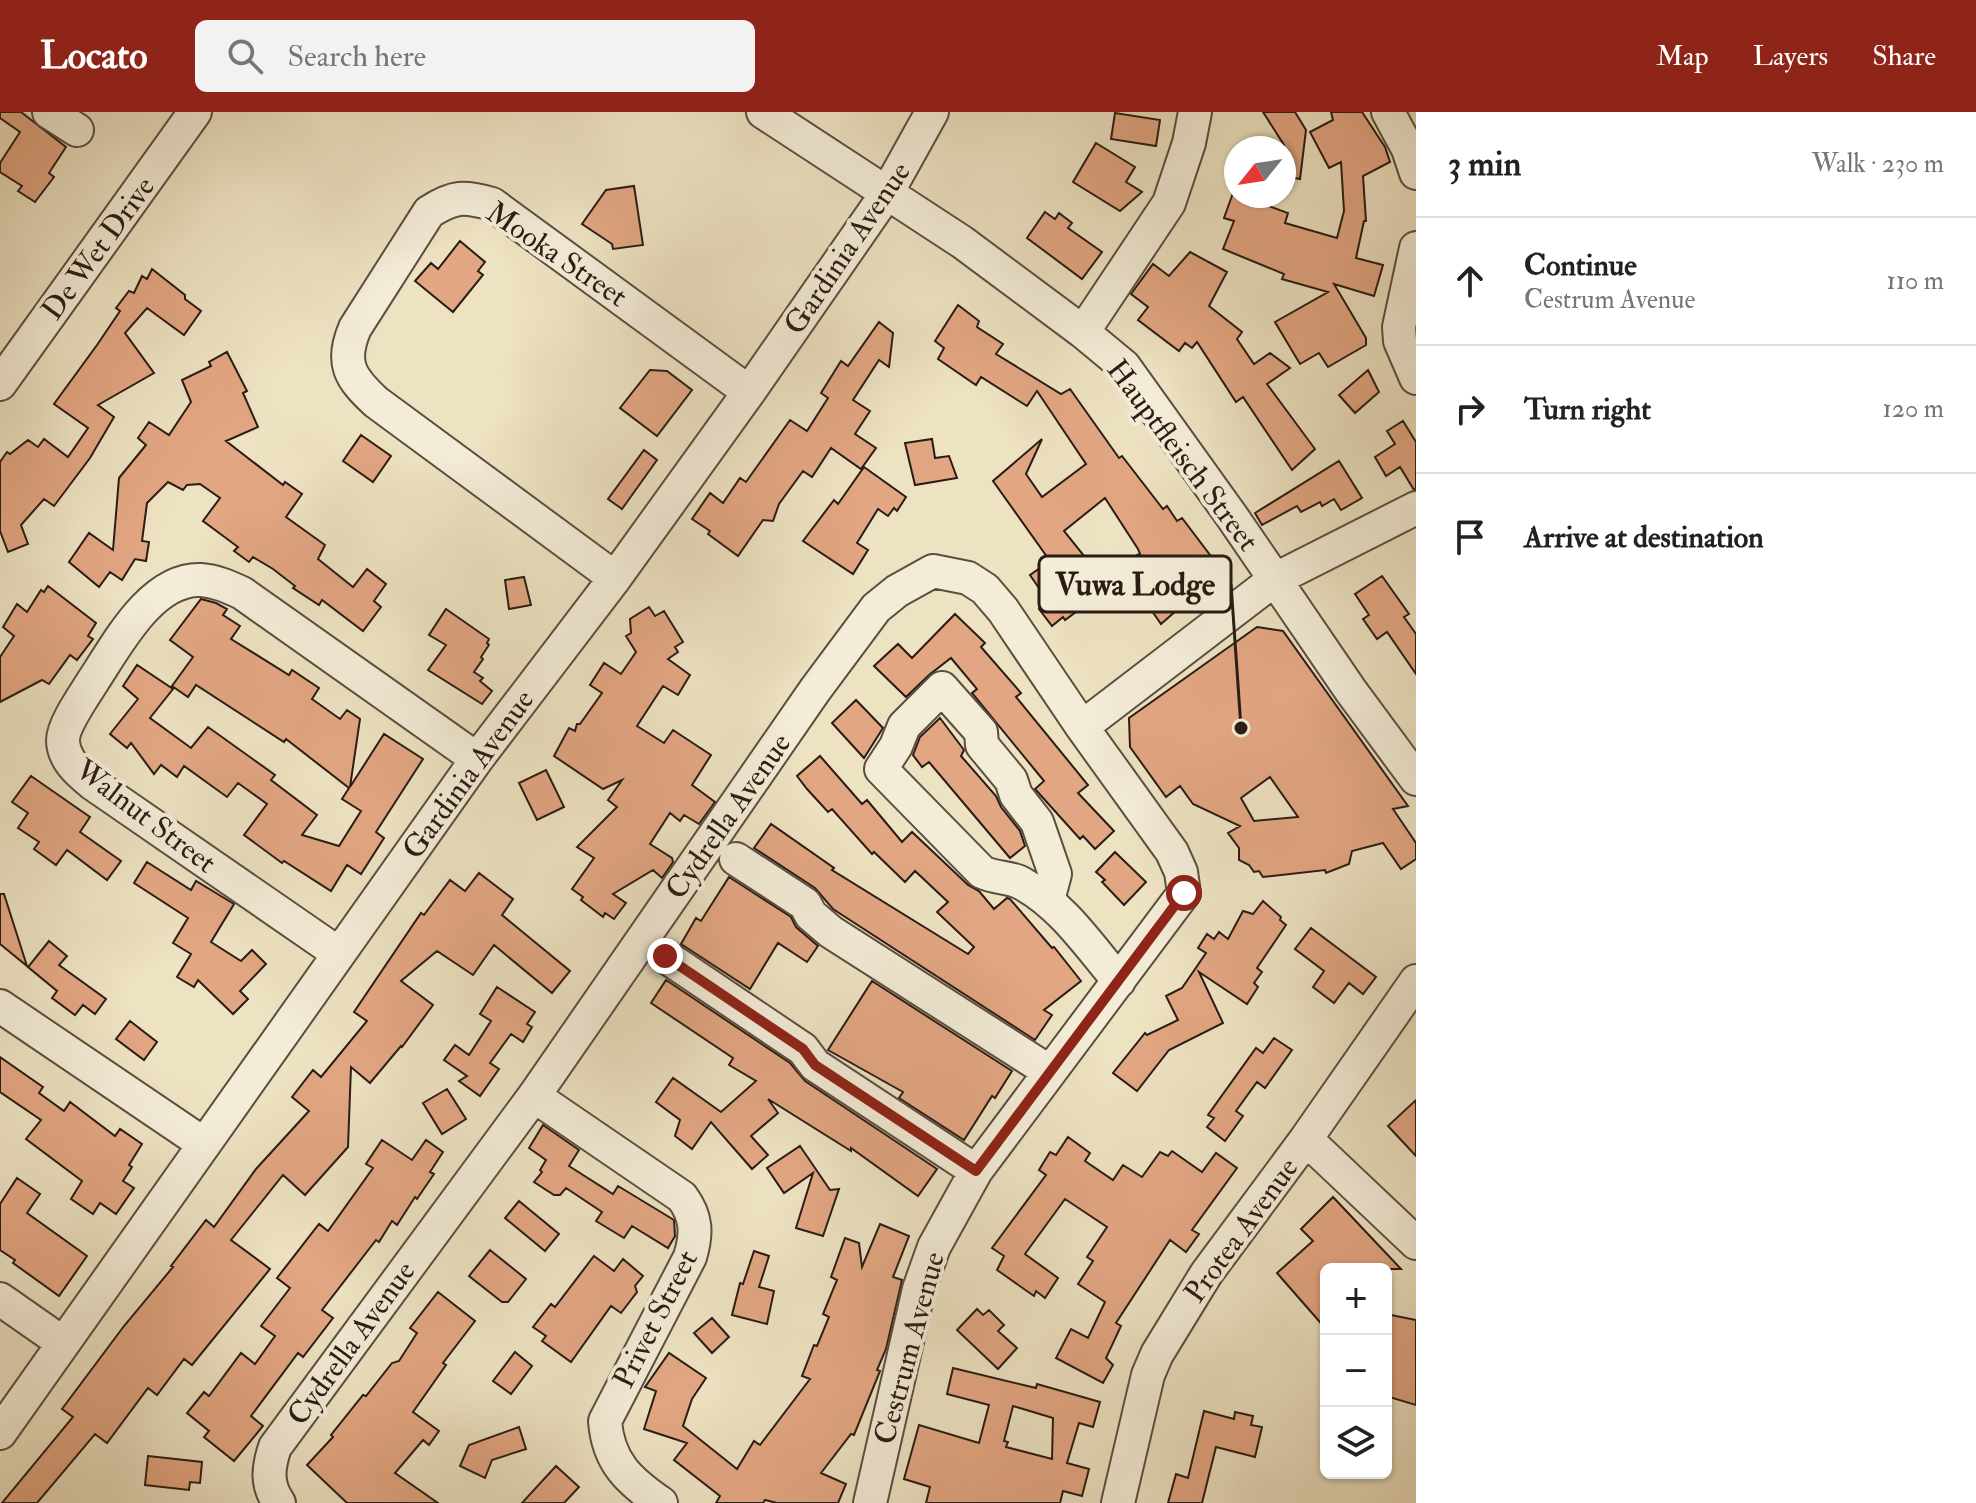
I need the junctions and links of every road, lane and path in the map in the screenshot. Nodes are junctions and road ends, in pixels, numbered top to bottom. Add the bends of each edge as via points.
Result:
1 (49, 112) edge
2 (195, 112) edge
3 (763, 112) edge
4 (932, 112) edge
5 (1195, 112) edge
6 (1388, 112) edge
7 (77, 130) dead end
8 (1416, 173) edge
9 (887, 193) junction
10 (1416, 248) edge
11 (1083, 332) junction
12 (1416, 378) edge
13 (0, 384) edge
14 (749, 392) junction
15 (1416, 508) edge
16 (615, 578) junction
17 (1274, 580) junction
18 (1082, 727) junction
19 (477, 759) junction
20 (1416, 779) edge
21 (736, 859) dead end
22 (1048, 900) junction
23 (338, 953) junction
24 (665, 956) dead end
25 (1119, 981) junction
26 (1416, 981) edge
27 (0, 1006) edge
28 (1050, 1072) junction
29 (534, 1096) junction
30 (1306, 1139) junction
31 (204, 1144) junction
32 (976, 1171) junction
33 (1416, 1243) edge
34 (0, 1299) edge
35 (63, 1343) junction
36 (0, 1433) edge
37 (279, 1503) edge
38 (661, 1503) edge
39 (870, 1503) edge
40 (1118, 1503) edge

1 - 7 street
2 - 13 street, De Wet Drive
3 - 9 street, Hauptfleisch Street
4 - 9 street, Gardinia Avenue
5 - 11 street via 1169,203
6 - 8 street
9 - 11 street, Hauptfleisch Street
9 - 14 street, Gardinia Avenue
10 - 12 street via 1399,327
11 - 17 street, Hauptfleisch Street via 1124,366
14 - 16 street, Gardinia Avenue
14 - 16 street, Mooka Street via 492,204 448,200 429,212 355,328 347,347 355,382
15 - 17 street
16 - 19 street, Gardinia Avenue
17 - 18 street
17 - 20 street, Hauptfleisch Street
18 - 25 street, Cestrum Avenue via 1154,823 1181,872 1184,893
18 - 29 street, Cydrella Avenue via 985,589 968,578 933,571 897,591 876,608 815,690
19 - 23 street, Gardinia Avenue
19 - 23 street, Walnut Street via 242,593 221,584 183,583 161,594 131,623 69,723 63,739 66,756 93,784
21 - 28 street via 805,904 831,932
22 - 22 street via 1055,874 1037,822 982,745 981,732 942,688 904,726 881,769 982,872 1021,882
22 - 25 street
23 - 31 street, Gardinia Avenue
24 - 32 street via 803,1049 815,1065
25 - 28 street, Cestrum Avenue
26 - 30 street, Protea Avenue
27 - 31 street
28 - 32 street, Cestrum Avenue
29 - 37 street, Cydrella Avenue via 275,1447 268,1480
29 - 38 street, Privet Street via 682,1197 695,1222 690,1257 605,1421 614,1461
30 - 33 street
30 - 40 street, Protea Avenue via 1206,1274 1157,1354
31 - 35 street, Gardinia Avenue
32 - 39 street, Cestrum Avenue via 934,1247 919,1289
34 - 35 street
35 - 36 street, Gardinia Avenue

